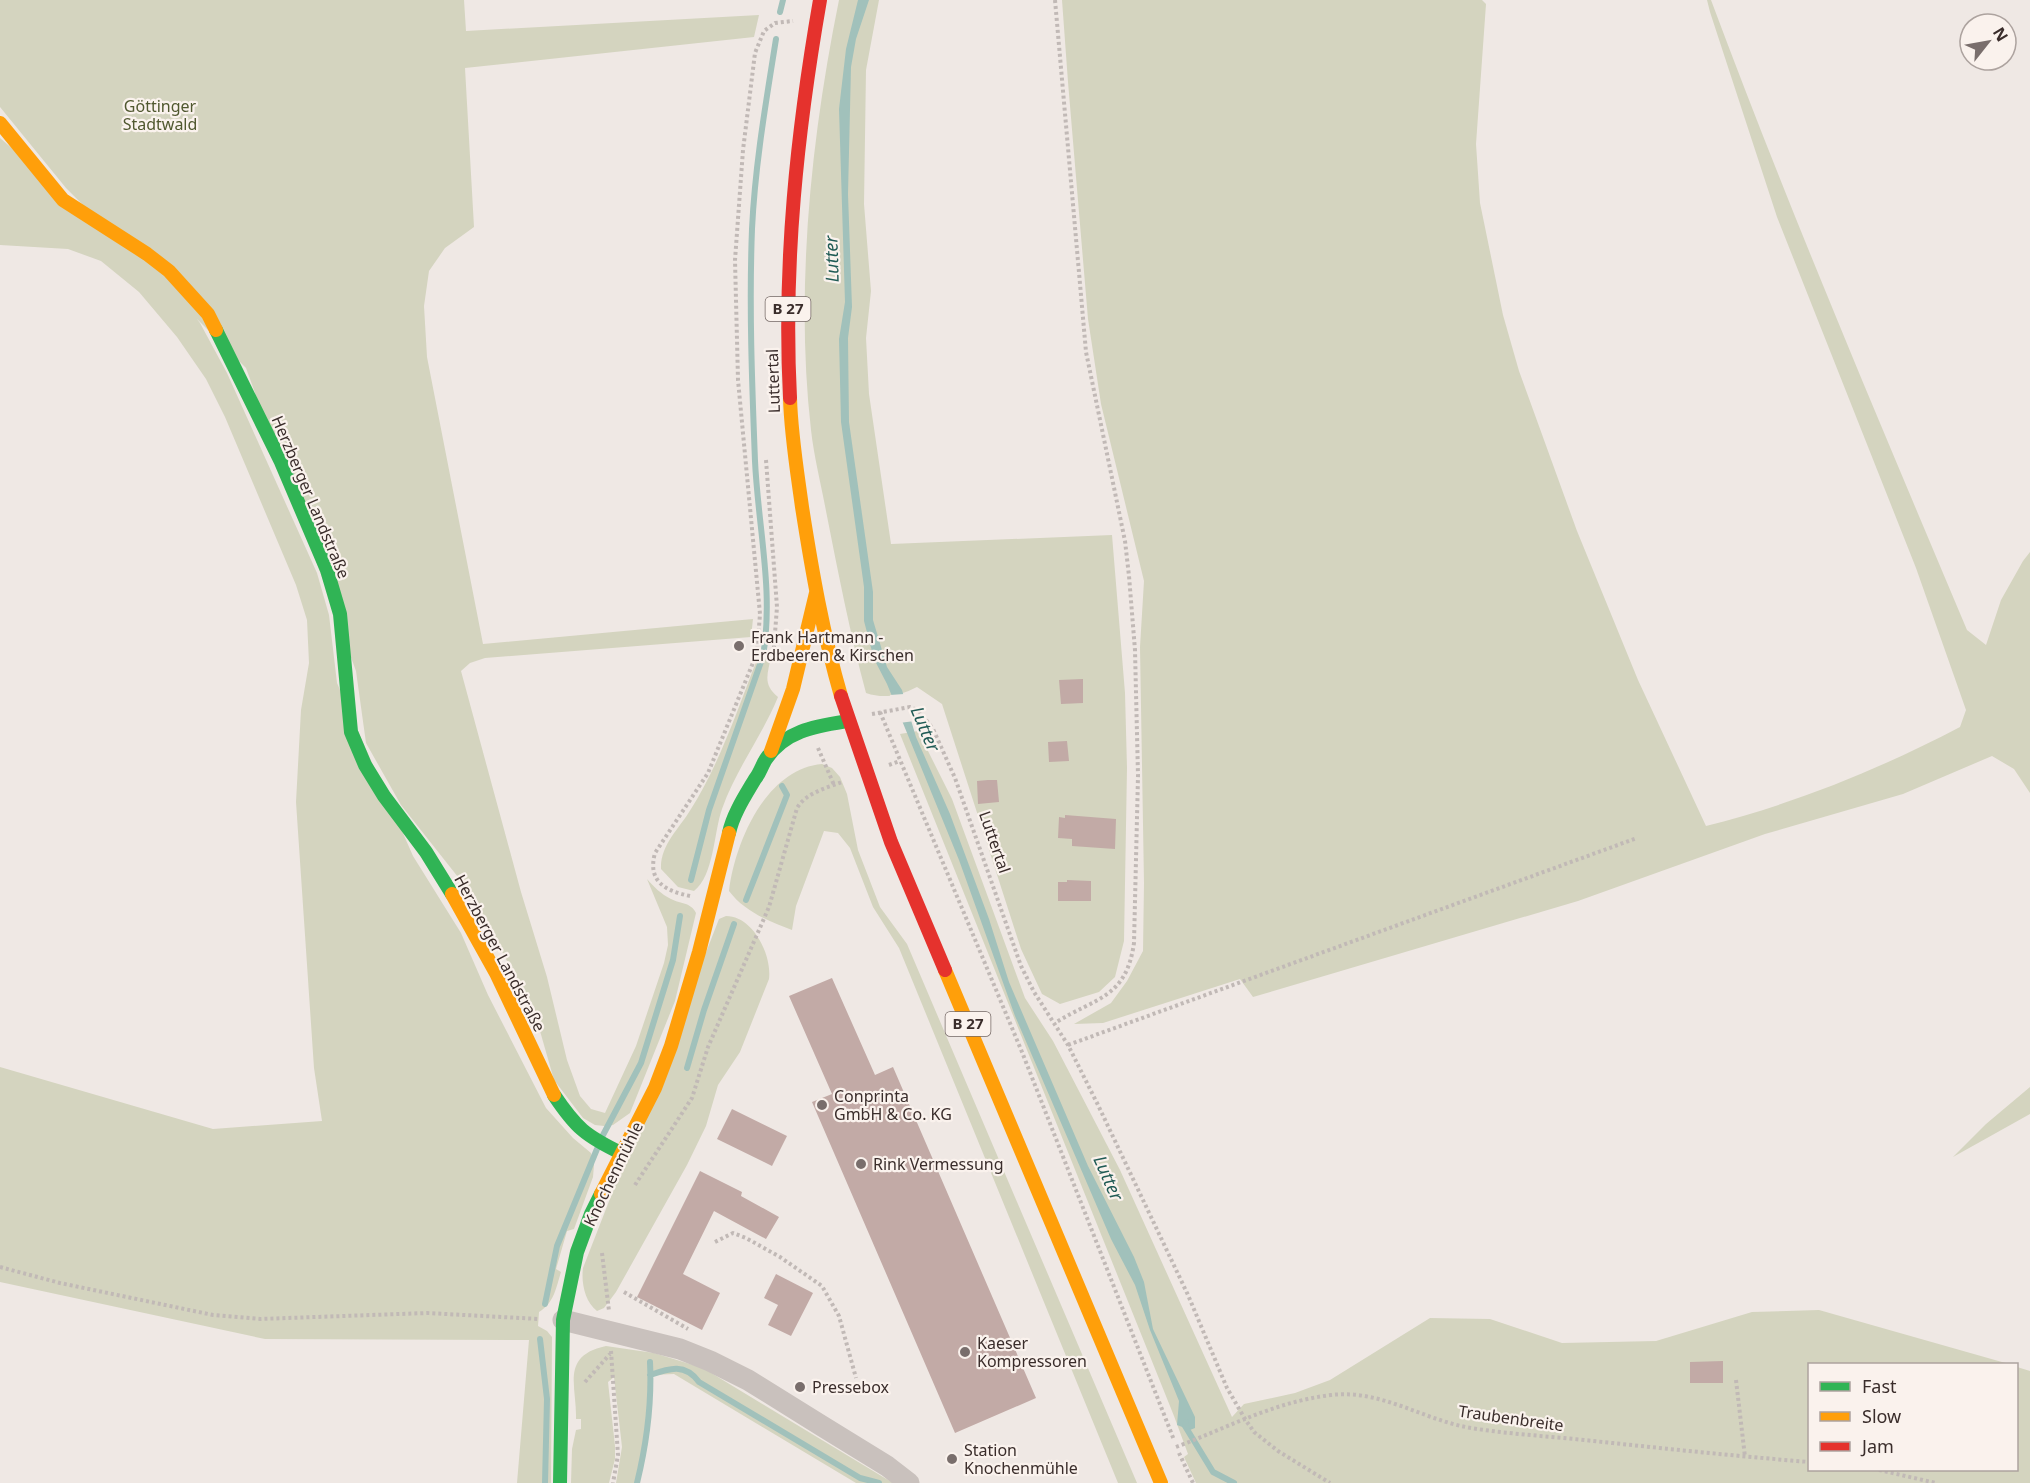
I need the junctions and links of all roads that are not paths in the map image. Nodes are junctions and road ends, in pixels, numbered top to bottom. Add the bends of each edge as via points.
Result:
1 (820, 0) edge
2 (0, 123) edge
3 (816, 593) junction
4 (848, 721) junction
5 (771, 751) junction
6 (762, 769) junction
7 (621, 1154) junction
8 (563, 1320) junction
9 (560, 1483) edge
10 (909, 1483) edge
11 (1161, 1483) edge

1 - 3 street, Luttertal / B 27 via 793,193 788,326 791,426
2 - 7 street, Herzberger Landstraße via 63,200 162,265 208,314 281,462 327,570 340,614 351,732 365,765 458,904 558,1102 592,1139
3 - 4 street, Luttertal / B 27
3 - 5 street via 793,688
4 - 5 street, Knochenmühle via 809,727 785,738
4 - 6 street, Knochenmühle via 780,755
4 - 11 street, B 27 via 898,860
5 - 6 street, Knochenmühle
6 - 7 street, Knochenmühle via 730,828 671,1046 655,1088
7 - 8 street, Knochenmühle via 577,1252
8 - 9 street, Knochenmühle
8 - 10 street via 680,1349 710,1361 748,1380

